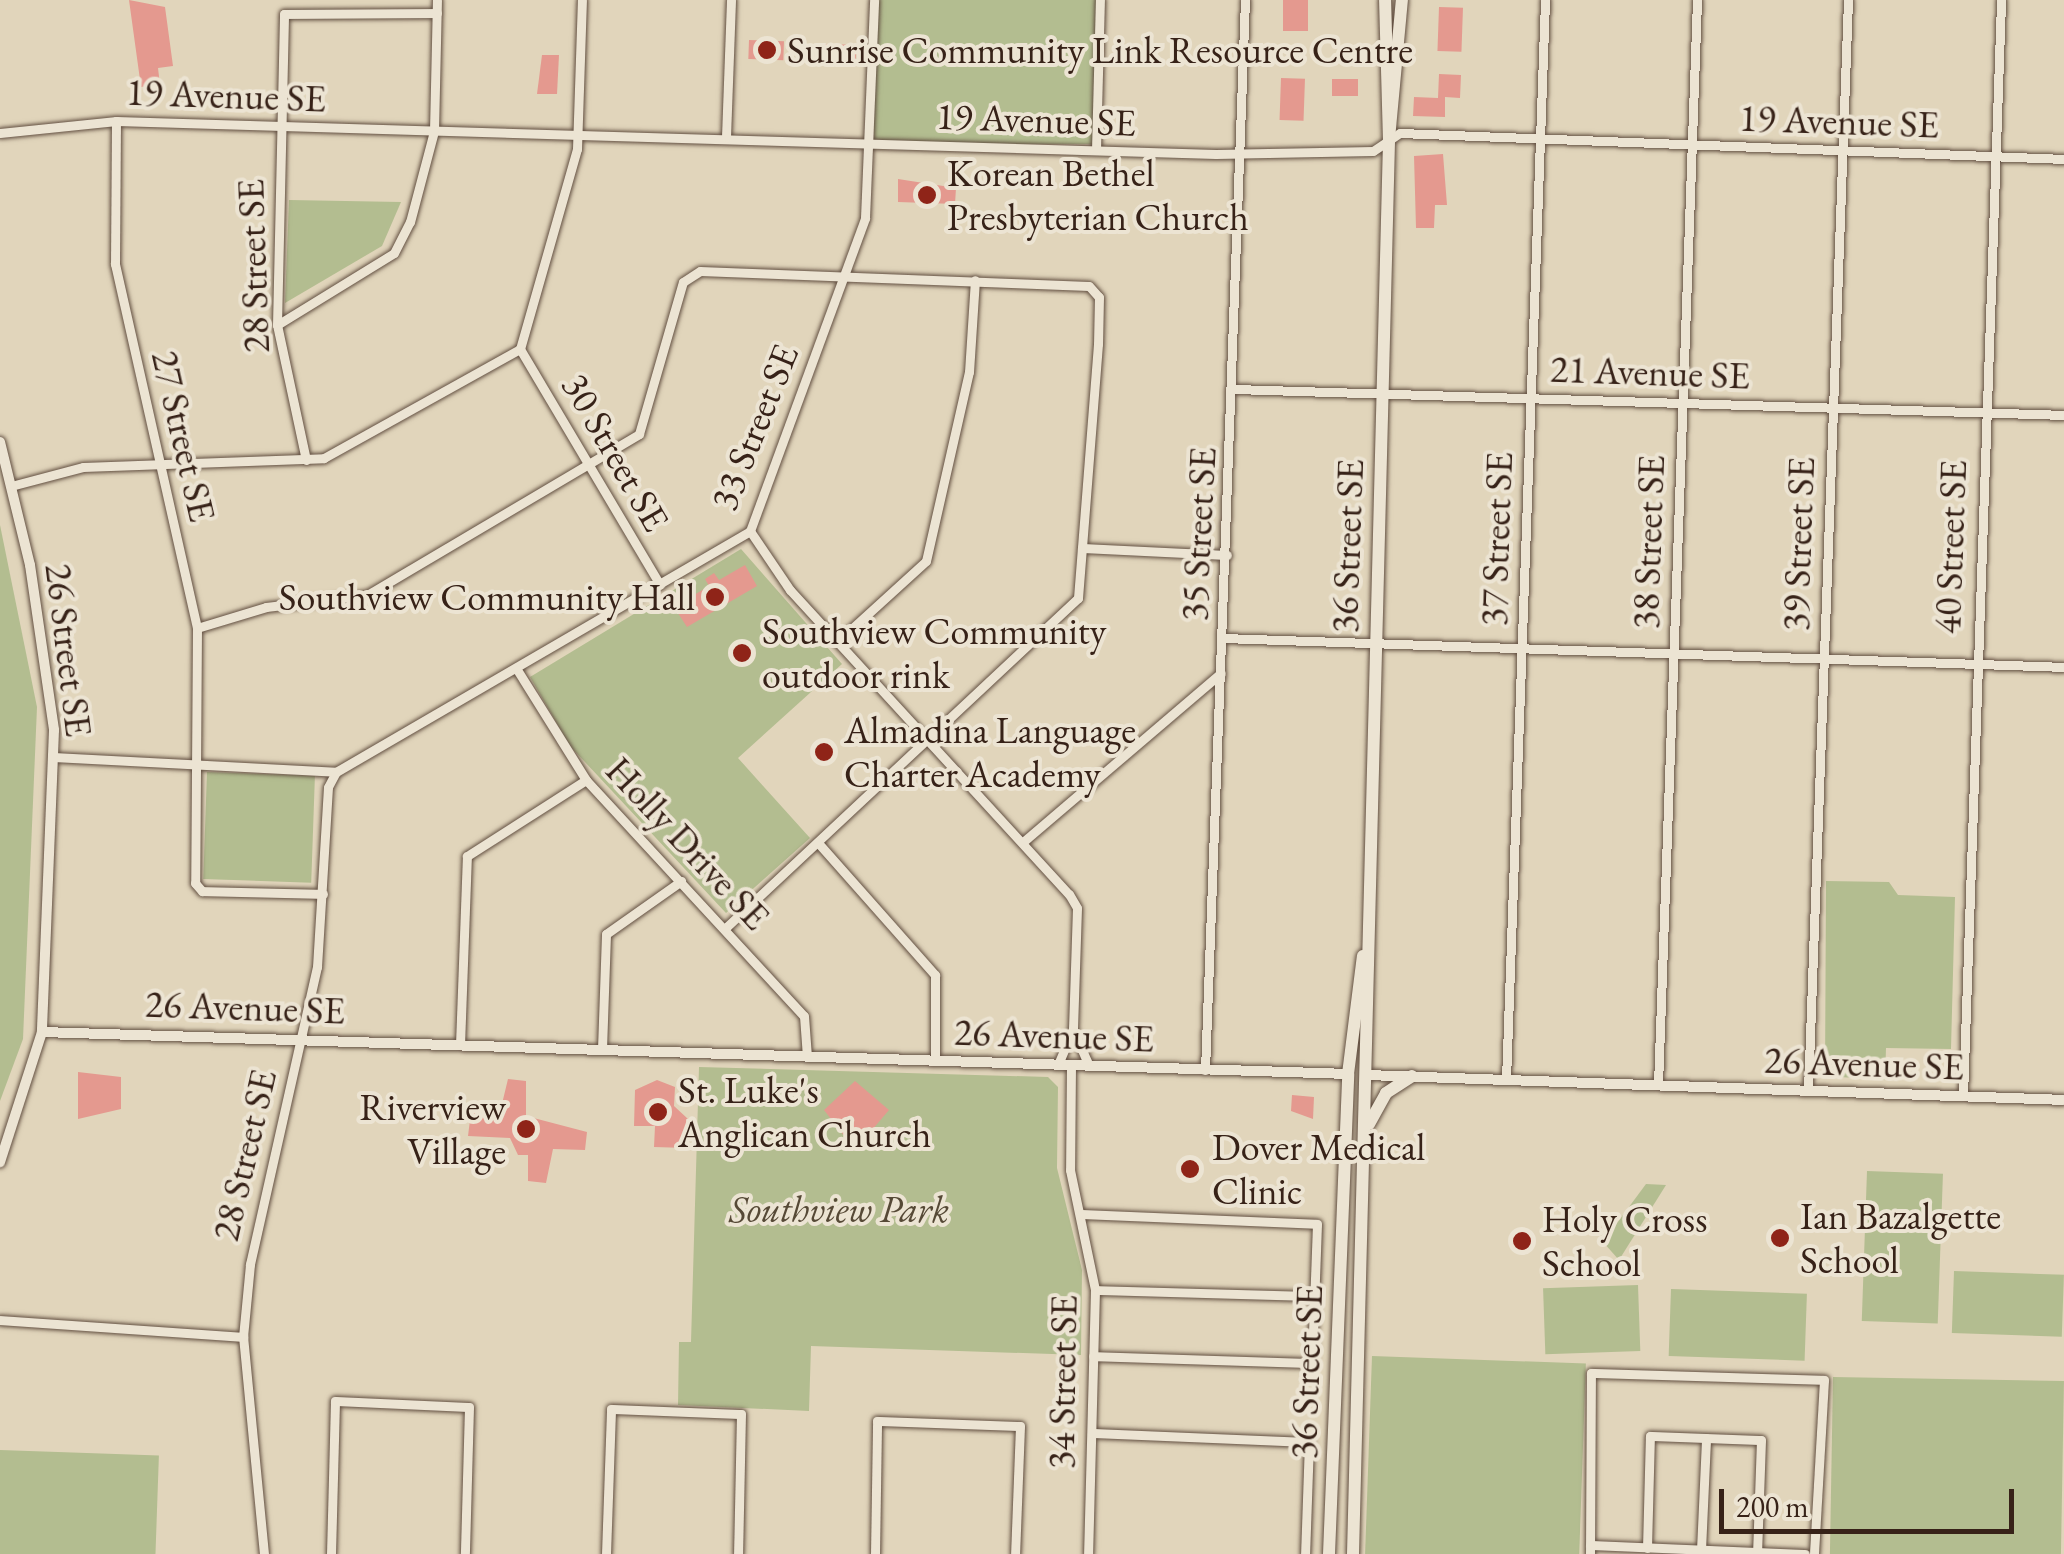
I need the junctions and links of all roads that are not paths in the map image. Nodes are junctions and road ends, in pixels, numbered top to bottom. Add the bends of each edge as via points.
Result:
1 (437, 0) edge
2 (582, 0) edge
3 (731, 0) edge
4 (874, 0) edge
5 (1100, 0) edge
6 (1245, 0) edge
7 (1385, 0) edge
8 (1402, 0) edge
9 (1546, 0) edge
10 (1697, 0) edge
11 (1848, 0) edge
12 (2001, 0) edge
13 (437, 14) junction
14 (116, 121) junction
15 (280, 127) junction
16 (434, 131) junction
17 (0, 132) edge
18 (578, 134) junction
19 (726, 137) junction
20 (1540, 138) junction
21 (1389, 141) junction
22 (870, 144) junction
23 (1692, 145) junction
24 (1096, 150) junction
25 (1241, 150) junction
26 (1846, 151) junction
27 (1996, 157) junction
28 (2064, 159) edge
29 (844, 276) junction
30 (976, 280) junction
31 (277, 326) junction
32 (520, 349) junction
33 (1234, 389) junction
34 (1382, 394) junction
35 (1531, 398) junction
36 (1683, 403) junction
37 (1833, 408) junction
38 (1984, 413) junction
39 (2064, 415) edge
40 (0, 442) edge
41 (306, 460) junction
42 (158, 464) junction
43 (587, 465) junction
44 (11, 486) junction
45 (750, 531) junction
46 (1082, 548) junction
47 (1227, 555) junction
48 (660, 585) junction
49 (197, 628) junction
50 (1223, 638) junction
51 (837, 642) junction
52 (1374, 643) junction
53 (1522, 648) junction
54 (1674, 653) junction
55 (1823, 658) junction
56 (1975, 664) junction
57 (2064, 666) edge
58 (516, 668) junction
59 (1221, 673) junction
60 (930, 744) junction
61 (53, 758) junction
62 (197, 762) junction
63 (336, 772) junction
64 (586, 780) junction
65 (1024, 842) junction
66 (820, 845) junction
67 (682, 881) junction
68 (324, 894) junction
69 (728, 926) junction
70 (1364, 954) junction
71 (1073, 1029) junction
72 (42, 1032) junction
73 (301, 1039) junction
74 (460, 1045) junction
75 (602, 1049) junction
76 (806, 1058) junction
77 (935, 1061) junction
78 (1058, 1065) junction
79 (1071, 1065) junction
80 (1089, 1066) junction
81 (1205, 1070) junction
82 (1348, 1074) junction
83 (1368, 1075) junction
84 (1412, 1076) junction
85 (1506, 1080) junction
86 (1658, 1086) junction
87 (1808, 1091) junction
88 (1964, 1096) junction
89 (2064, 1100) edge
90 (1366, 1131) junction
91 (0, 1162) edge
92 (1080, 1214) junction
93 (1095, 1290) junction
94 (1315, 1296) junction
95 (0, 1320) edge
96 (243, 1338) junction
97 (1093, 1356) junction
98 (1092, 1433) junction
99 (1706, 1438) junction
100 (1646, 1548) junction
101 (1590, 1550) edge
102 (1702, 1550) junction
103 (1757, 1552) edge
104 (264, 1554) edge
105 (331, 1554) edge
106 (465, 1554) edge
107 (606, 1554) edge
108 (738, 1554) edge
109 (875, 1554) edge
110 (1015, 1554) edge
111 (1088, 1554) edge
112 (1304, 1554) edge
113 (1329, 1554) edge
114 (1353, 1554) edge
115 (1805, 1554) edge
116 (1814, 1554) edge

1 - 13 street
2 - 18 street
3 - 19 street
4 - 22 street, 33 Street SE
5 - 24 street
6 - 25 street, 35 Street SE
7 - 21 main road, 36 Street SE
8 - 21 main road, 36 Street SE via 1398,114
9 - 20 street, 37 Street SE
10 - 23 street, 38 Street SE
11 - 26 street, 39 Street SE
12 - 27 street, 40 Street SE
13 - 15 street, 28 Street SE via 289,10
13 - 16 street
14 - 15 street, 19 Avenue SE
14 - 17 street, 19 Avenue SE
14 - 42 street, 27 Street SE via 115,264
15 - 16 street, 19 Avenue SE
15 - 31 street, 28 Street SE
16 - 18 street, 19 Avenue SE
16 - 31 street via 394,254
18 - 19 street, 19 Avenue SE
18 - 32 street
19 - 22 street, 19 Avenue SE
20 - 21 street, 19 Avenue SE via 1400,133
20 - 23 street, 19 Avenue SE
20 - 35 street, 37 Street SE
21 - 25 street, 19 Avenue SE via 1373,151
21 - 34 main road, 36 Street SE
22 - 24 street, 19 Avenue SE
22 - 29 street, 33 Street SE via 865,218
23 - 26 street, 19 Avenue SE
23 - 36 street, 38 Street SE
24 - 25 street, 19 Avenue SE
25 - 33 street, 35 Street SE
26 - 27 street, 19 Avenue SE
26 - 37 street, 39 Street SE
27 - 28 street, 19 Avenue SE
27 - 38 street, 40 Street SE
29 - 30 street
29 - 43 street via 700,271 684,282 639,434
29 - 45 street, 33 Street SE
30 - 46 street via 1088,286 1099,296
30 - 51 street via 969,372 926,561
31 - 41 street, 28 Street SE
32 - 41 street via 324,458
32 - 43 street, 30 Street SE
33 - 34 street, 21 Avenue SE
33 - 47 street, 35 Street SE
34 - 35 street, 21 Avenue SE
34 - 52 main road, 36 Street SE
35 - 36 street, 21 Avenue SE
35 - 53 street, 37 Street SE
36 - 37 street, 21 Avenue SE
36 - 54 street, 38 Street SE
37 - 38 street, 21 Avenue SE
37 - 55 street, 39 Street SE
38 - 39 street, 21 Avenue SE
38 - 56 street, 40 Street SE
40 - 44 street, 26 Street SE
41 - 42 street
42 - 44 street via 83,467
42 - 49 street, 27 Street SE
43 - 48 street, 30 Street SE
43 - 49 street via 367,595 266,607
44 - 61 street, 26 Street SE via 50,673
45 - 48 street, 33 Street SE
45 - 51 street
46 - 47 street
46 - 60 street via 1078,598 1069,612
47 - 50 street, 35 Street SE
48 - 58 street, 33 Street SE
49 - 62 street, 27 Street SE
50 - 52 street
50 - 59 street, 35 Street SE
51 - 60 street
52 - 53 street
52 - 70 main road, 36 Street SE
53 - 54 street
53 - 85 street, 37 Street SE
54 - 55 street
54 - 86 street, 38 Street SE
55 - 56 street
55 - 87 street, 39 Street SE
56 - 57 street
56 - 88 street, 40 Street SE
58 - 63 street, 33 Street SE
58 - 64 street, Holly Drive SE
59 - 65 street
59 - 81 street, 35 Street SE
60 - 65 street
60 - 66 street
61 - 62 street
61 - 72 street, 26 Street SE
62 - 63 street
62 - 68 street, 27 Street SE via 195,883 202,892
63 - 68 street, 28 Street SE via 328,787
64 - 67 street, Holly Drive SE
64 - 74 street via 467,856
65 - 71 street via 1077,908
66 - 69 street
66 - 77 street via 935,974
67 - 69 street, Holly Drive SE
67 - 75 street via 606,934
68 - 73 street, 28 Street SE
69 - 76 street, Holly Drive SE via 804,1016
70 - 82 main road, 36 Street SE
70 - 83 main road, 36 Street SE
71 - 78 street
71 - 80 street
72 - 73 street, 26 Avenue SE
72 - 91 street, 26 Street SE
73 - 74 street, 26 Avenue SE
73 - 96 street, 28 Street SE via 250,1264
74 - 75 street, 26 Avenue SE
75 - 76 street, 26 Avenue SE
76 - 77 street, 26 Avenue SE
77 - 78 street, 26 Avenue SE
78 - 79 street, 26 Avenue SE
79 - 80 street, 26 Avenue SE
79 - 92 street, 34 Street SE via 1070,1170
80 - 81 street, 26 Avenue SE
81 - 82 street, 26 Avenue SE
82 - 83 street, 26 Avenue SE
82 - 113 main road, 36 Street SE
83 - 84 street, 26 Avenue SE
83 - 90 main road, 36 Street SE
84 - 85 street, 26 Avenue SE
84 - 90 main road via 1386,1093
85 - 86 street, 26 Avenue SE
86 - 87 street, 26 Avenue SE
87 - 88 street, 26 Avenue SE
88 - 89 street, 26 Avenue SE
90 - 114 main road, 36 Street SE
92 - 93 street, 34 Street SE
92 - 94 street via 1317,1224
93 - 94 street
93 - 97 street, 34 Street SE
94 - 97 street via 1312,1363
95 - 96 street
96 - 104 street, 28 Street SE
97 - 98 street, 34 Street SE
98 - 111 street, 34 Street SE
98 - 112 street via 1309,1442
99 - 100 street via 1650,1436
99 - 102 street
99 - 103 street via 1760,1440
100 - 101 street
100 - 102 street
101 - 116 street via 1591,1373 1824,1380
102 - 103 street
103 - 115 street
105 - 106 street via 334,1401 470,1407
107 - 108 street via 611,1409 741,1414
109 - 110 street via 877,1421 1020,1426

